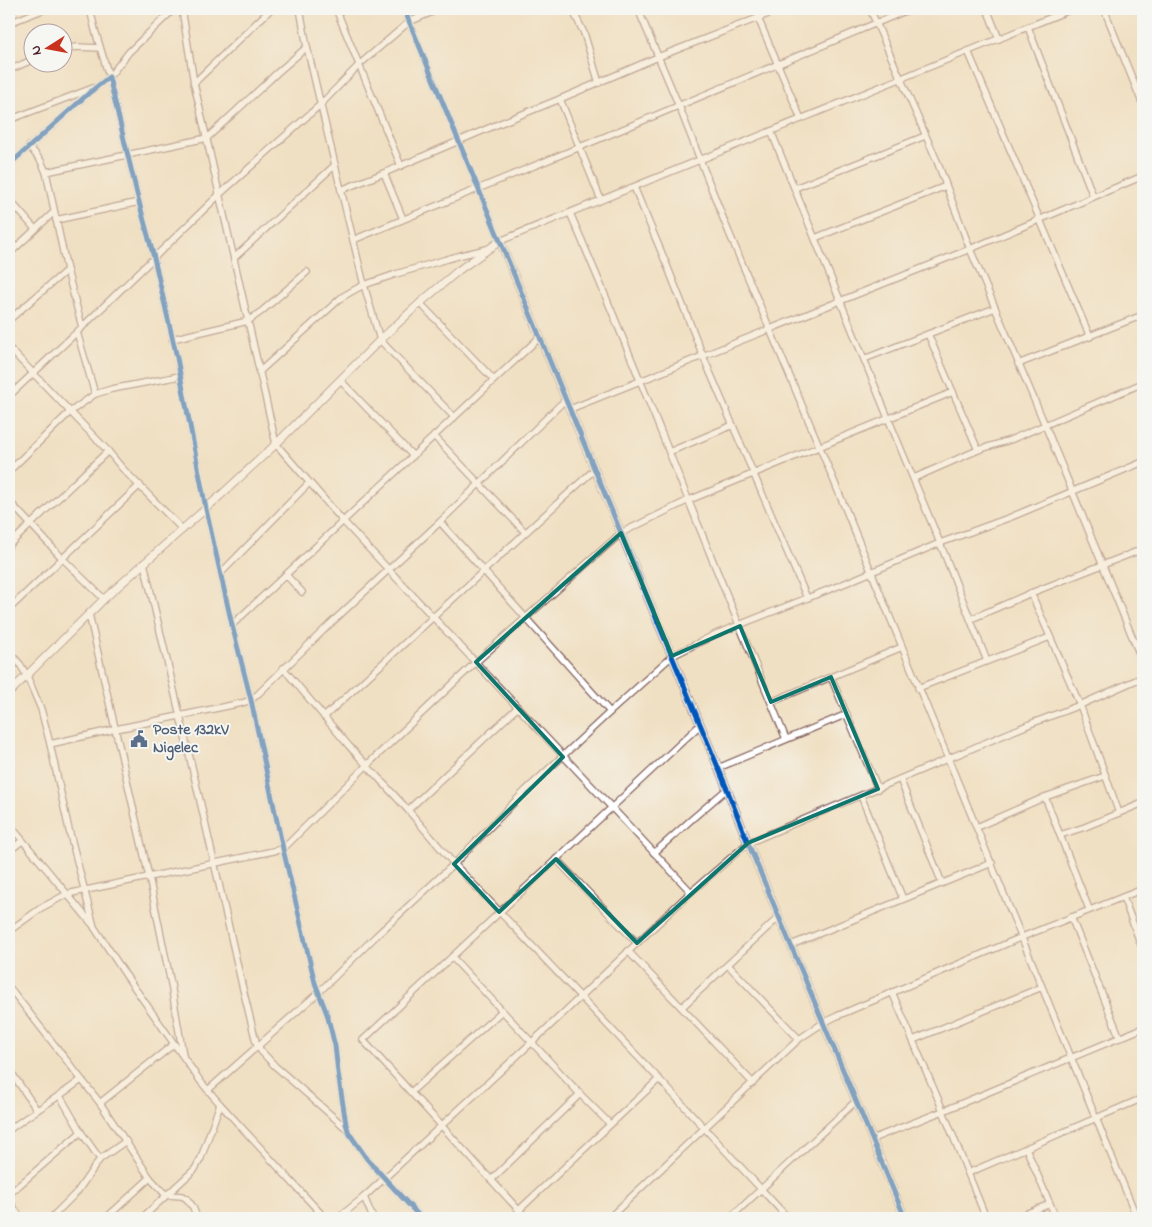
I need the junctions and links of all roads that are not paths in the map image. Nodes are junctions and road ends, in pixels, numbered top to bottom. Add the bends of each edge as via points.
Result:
1 (45, 9) edge
2 (90, 9) edge
3 (174, 9) edge
4 (182, 9) edge
5 (271, 9) edge
6 (300, 9) edge
7 (336, 9) edge
8 (404, 9) edge
9 (439, 9) edge
10 (572, 9) edge
11 (638, 9) edge
12 (781, 9) edge
13 (870, 9) edge
14 (910, 9) edge
15 (987, 9) edge
16 (1072, 9) edge
17 (1104, 9) edge
18 (758, 18) junction
19 (409, 22) junction
20 (9, 23) edge
21 (876, 23) junction
22 (1028, 27) junction
23 (999, 38) junction
24 (72, 47) edge
25 (307, 47) junction
26 (100, 48) junction
27 (968, 51) junction
28 (658, 57) junction
29 (22, 64) edge
30 (360, 64) junction
31 (777, 64) junction
32 (9, 70) edge
33 (109, 77) junction
34 (901, 78) junction
35 (194, 82) junction
36 (599, 83) junction
37 (99, 85) junction
38 (560, 99) junction
39 (321, 104) junction
40 (1143, 105) edge
41 (679, 106) junction
42 (801, 119) junction
43 (9, 120) edge
44 (771, 131) junction
45 (925, 136) junction
46 (207, 138) junction
47 (459, 141) junction
48 (29, 146) junction
49 (580, 147) junction
50 (128, 155) junction
51 (700, 160) junction
52 (9, 165) edge
53 (335, 165) junction
54 (401, 166) junction
55 (46, 172) junction
56 (384, 173) junction
57 (1143, 176) edge
58 (946, 186) junction
59 (634, 187) junction
60 (795, 188) junction
61 (478, 189) junction
62 (341, 190) junction
63 (220, 194) junction
64 (1093, 196) junction
65 (9, 199) edge
66 (601, 200) junction
67 (139, 202) junction
68 (54, 212) junction
69 (570, 213) junction
70 (403, 219) junction
71 (56, 220) junction
72 (1040, 220) junction
73 (35, 229) junction
74 (815, 238) junction
75 (353, 240) junction
76 (500, 241) junction
77 (490, 248) junction
78 (970, 248) junction
79 (9, 254) edge
80 (154, 258) junction
81 (234, 258) junction
82 (67, 270) junction
83 (307, 272) dead end
84 (364, 285) junction
85 (841, 301) junction
86 (420, 303) junction
87 (995, 308) junction
88 (1143, 315) edge
89 (9, 320) edge
90 (248, 321) junction
91 (80, 329) junction
92 (770, 330) junction
93 (928, 334) junction
94 (1090, 336) junction
95 (540, 337) junction
96 (172, 339) junction
97 (380, 340) junction
98 (9, 348) edge
99 (704, 356) junction
100 (864, 359) junction
101 (1018, 364) junction
102 (259, 372) junction
103 (32, 373) junction
104 (180, 376) junction
105 (340, 380) junction
106 (494, 380) junction
107 (640, 380) junction
108 (1143, 383) edge
109 (953, 392) junction
110 (95, 394) junction
111 (9, 396) edge
112 (565, 400) junction
113 (570, 409) junction
114 (70, 412) junction
115 (454, 417) junction
116 (888, 418) junction
117 (733, 425) junction
118 (1045, 425) junction
119 (434, 436) junction
120 (276, 444) junction
121 (819, 447) junction
122 (978, 450) junction
123 (108, 451) junction
124 (669, 452) junction
125 (413, 456) junction
126 (1143, 462) edge
127 (595, 469) junction
128 (9, 471) edge
129 (754, 474) junction
130 (914, 478) junction
131 (309, 483) junction
132 (479, 484) junction
133 (140, 485) junction
134 (1072, 491) junction
135 (689, 500) junction
136 (9, 501) edge
137 (206, 509) junction
138 (343, 521) junction
139 (440, 522) junction
140 (31, 525) junction
141 (183, 530) junction
142 (525, 532) junction
143 (621, 533) junction
144 (940, 542) junction
145 (9, 545) edge
146 (1143, 549) edge
147 (63, 559) junction
148 (144, 564) junction
149 (1103, 565) junction
150 (389, 569) junction
151 (484, 571) junction
152 (871, 572) junction
153 (221, 573) junction
154 (286, 576) junction
155 (302, 592) dead end
156 (1031, 594) junction
157 (807, 598) junction
158 (104, 600) junction
159 (9, 609) edge
160 (89, 614) junction
161 (434, 617) junction
162 (526, 618) junction
163 (971, 619) junction
164 (232, 625) junction
165 (740, 626) junction
166 (1050, 637) junction
167 (902, 647) junction
168 (9, 652) edge
169 (672, 656) junction
170 (987, 661) junction
171 (476, 662) junction
172 (1143, 663) edge
173 (284, 668) junction
174 (27, 676) junction
175 (831, 677) junction
176 (1143, 677) edge
177 (918, 688) junction
178 (9, 693) edge
179 (250, 700) junction
180 (771, 702) junction
181 (1080, 706) junction
182 (517, 708) junction
183 (610, 712) junction
184 (847, 714) junction
185 (180, 715) junction
186 (324, 717) junction
187 (700, 726) junction
188 (116, 728) junction
189 (786, 739) junction
190 (50, 744) junction
191 (563, 756) junction
192 (948, 759) junction
193 (367, 766) junction
194 (718, 768) junction
195 (1105, 776) junction
196 (900, 779) junction
197 (878, 788) junction
198 (727, 789) junction
199 (861, 796) junction
200 (1045, 797) junction
201 (1143, 803) edge
202 (612, 807) junction
203 (408, 810) junction
204 (1119, 813) junction
205 (9, 824) edge
206 (977, 827) junction
207 (1060, 835) junction
208 (22, 841) junction
209 (748, 843) junction
210 (283, 849) junction
211 (9, 851) edge
212 (654, 853) junction
213 (556, 859) junction
214 (992, 863) junction
215 (214, 864) junction
216 (454, 864) junction
217 (150, 877) junction
218 (942, 884) junction
219 (1143, 889) edge
220 (84, 890) junction
221 (691, 892) junction
222 (67, 894) junction
223 (1123, 897) junction
224 (903, 900) junction
225 (1089, 910) junction
226 (499, 912) junction
227 (779, 917) junction
228 (1071, 917) junction
229 (94, 927) junction
230 (9, 931) edge
231 (1022, 937) junction
232 (637, 943) junction
233 (791, 945) junction
234 (1143, 950) edge
235 (628, 951) junction
236 (452, 957) junction
237 (728, 965) junction
238 (9, 986) edge
239 (1042, 987) junction
240 (892, 992) junction
241 (318, 993) junction
242 (581, 996) junction
243 (682, 1007) junction
244 (502, 1011) junction
245 (823, 1023) junction
246 (1143, 1028) edge
247 (1120, 1038) junction
248 (799, 1039) junction
249 (913, 1040) junction
250 (532, 1042) junction
251 (174, 1044) junction
252 (258, 1046) junction
253 (183, 1058) junction
254 (1072, 1058) junction
255 (9, 1069) edge
256 (659, 1079) junction
257 (81, 1080) junction
258 (753, 1083) junction
259 (208, 1090) junction
260 (411, 1092) junction
261 (580, 1094) junction
262 (60, 1096) junction
263 (1143, 1098) edge
264 (856, 1101) junction
265 (100, 1103) junction
266 (220, 1104) junction
267 (37, 1110) junction
268 (943, 1111) junction
269 (1096, 1119) junction
270 (610, 1124) junction
271 (440, 1126) junction
272 (704, 1128) junction
273 (9, 1130) edge
274 (348, 1130) junction
275 (81, 1132) junction
276 (872, 1139) junction
277 (126, 1141) junction
278 (1026, 1148) junction
279 (100, 1158) junction
280 (968, 1173) junction
281 (150, 1178) junction
282 (384, 1178) junction
283 (491, 1180) junction
284 (761, 1189) junction
285 (9, 1194) edge
286 (167, 1195) junction
287 (364, 1197) junction
288 (9, 1201) edge
289 (1050, 1204) junction
290 (519, 1210) junction
291 (21, 1218) edge
292 (51, 1218) edge
293 (106, 1218) edge
294 (142, 1218) edge
295 (196, 1218) edge
296 (325, 1218) edge
297 (338, 1218) edge
298 (373, 1218) edge
299 (421, 1218) edge
300 (526, 1218) edge
301 (609, 1218) edge
302 (730, 1218) edge
303 (788, 1218) edge
304 (905, 1218) edge
305 (986, 1218) edge
306 (1015, 1218) edge
307 (1056, 1218) edge
308 (1137, 1218) edge

1 - 20 street
2 - 26 street
3 - 33 street via 129,52
4 - 35 street
5 - 35 street
6 - 25 street
7 - 30 street
8 - 19 street
9 - 19 street
10 - 36 street via 584,33
11 - 28 street
12 - 18 street
13 - 21 street
14 - 21 street
15 - 23 street
16 - 22 street
17 - 40 street
18 - 28 street
18 - 31 street
19 - 30 street
19 - 47 street
21 - 31 street
21 - 34 street
22 - 23 street
22 - 64 street
23 - 27 street
24 - 26 street
25 - 39 street
25 - 46 street
26 - 33 street
27 - 34 street
27 - 72 street
28 - 36 street
28 - 41 street
29 - 32 street
30 - 39 street
30 - 54 street
31 - 41 street
31 - 42 street
33 - 37 street
33 - 50 street
34 - 42 street
34 - 45 street
35 - 46 street
36 - 38 street
37 - 43 street
37 - 48 street
38 - 47 street
38 - 49 street
39 - 53 street
39 - 63 street
41 - 49 street
41 - 51 street
42 - 44 street
44 - 51 street
44 - 60 street
45 - 58 street
45 - 60 street
46 - 50 street
46 - 63 street
47 - 54 street
47 - 61 street
48 - 52 street
48 - 55 street
49 - 61 street
49 - 66 street
50 - 55 street
50 - 67 street
51 - 59 street
51 - 92 street
53 - 62 street
53 - 81 street
54 - 56 street
55 - 68 street
56 - 62 street
56 - 70 street
57 - 64 street
58 - 74 street
58 - 78 street
59 - 66 street
59 - 99 street
60 - 74 street
61 - 70 street
61 - 76 street
62 - 75 street
63 - 80 street
63 - 81 street
64 - 72 street
65 - 73 street
66 - 69 street
67 - 71 street
67 - 80 street
68 - 71 street
68 - 73 street
69 - 76 street
69 - 107 street
70 - 75 street
71 - 82 street
72 - 78 street
72 - 94 street
73 - 79 street
74 - 85 street
75 - 84 street
76 - 77 street
76 - 95 street
77 - 84 street
77 - 86 street
78 - 85 street
78 - 87 street
80 - 91 street
80 - 96 street
81 - 90 street
82 - 89 street
82 - 91 street
83 - 90 street
84 - 97 street
84 - 102 street via 342,297
85 - 92 street
85 - 100 street
86 - 97 street
86 - 106 street
87 - 93 street
87 - 101 street
88 - 94 street
90 - 96 street
90 - 102 street
91 - 103 street
91 - 110 street
92 - 99 street
92 - 121 street
93 - 100 street
93 - 109 street
94 - 101 street
95 - 106 street
95 - 112 street
96 - 104 street
97 - 105 street
97 - 115 street
98 - 103 street
99 - 107 street
99 - 117 street
100 - 116 street
101 - 118 street
102 - 120 street
103 - 111 street
103 - 114 street
104 - 110 street
104 - 137 street
105 - 120 street
105 - 125 street
106 - 115 street
107 - 113 street
107 - 124 street
108 - 118 street
109 - 116 street
109 - 122 street
110 - 114 street
112 - 113 street
112 - 132 street
113 - 127 street
114 - 123 street
114 - 128 street
115 - 119 street
116 - 121 street
116 - 130 street
117 - 124 street
117 - 129 street
118 - 122 street
118 - 134 street
119 - 125 street
119 - 132 street
120 - 131 street
120 - 137 street
121 - 129 street
121 - 152 street
122 - 130 street
123 - 133 street
123 - 140 street
124 - 135 street
125 - 138 street
126 - 134 street
127 - 142 street
127 - 143 street
129 - 135 street
129 - 157 street
130 - 144 street
131 - 138 street
131 - 153 street
132 - 139 street
132 - 142 street
133 - 141 street
133 - 147 street
134 - 144 street
134 - 149 street
135 - 143 street
135 - 165 street
136 - 140 street
137 - 141 street
137 - 153 street
138 - 150 street
138 - 154 street
139 - 150 street
139 - 151 street
140 - 145 street
140 - 147 street
141 - 148 street
142 - 151 street
143 - 162 street
143 - 169 street
144 - 152 street
144 - 163 street
146 - 149 street
147 - 158 street
147 - 159 street
148 - 158 street
148 - 185 street
149 - 156 street
149 - 172 street
150 - 161 street
150 - 173 street
151 - 161 street
151 - 162 street
152 - 157 street
152 - 167 street
153 - 164 street
154 - 155 street
154 - 164 street
156 - 163 street
156 - 166 street
157 - 165 street
158 - 160 street
160 - 174 street
160 - 188 street
161 - 171 street
161 - 186 street
162 - 171 street
162 - 183 street
163 - 170 street
164 - 179 street
165 - 169 street
165 - 180 street
166 - 170 street
166 - 181 street
167 - 175 street
167 - 177 street
168 - 174 street
169 - 183 street
169 - 187 street
170 - 177 street
171 - 182 street
171 - 193 street
173 - 179 street
173 - 186 street
174 - 178 street
174 - 190 street
175 - 180 street
175 - 184 street
176 - 181 street
177 - 192 street
179 - 185 street
179 - 210 street
180 - 189 street
181 - 192 street
181 - 195 street
182 - 191 street
182 - 203 street
183 - 191 street
184 - 189 street
184 - 197 street
185 - 188 street
185 - 215 street
186 - 193 street
187 - 194 street
187 - 202 street
188 - 190 street
188 - 217 street
189 - 194 street
190 - 220 street
191 - 202 street
191 - 216 street
192 - 196 street
192 - 206 street
193 - 203 street
193 - 210 street
194 - 198 street
195 - 200 street
195 - 204 street
196 - 197 street
196 - 218 street
197 - 199 street
198 - 209 street
198 - 212 street
199 - 209 street
199 - 224 street
200 - 206 street
200 - 207 street
201 - 204 street
202 - 212 street
202 - 213 street
203 - 216 street
204 - 207 street
205 - 208 street
206 - 214 street
207 - 225 street
208 - 211 street
208 - 222 street
209 - 221 street
209 - 227 street
210 - 215 street
210 - 241 street
212 - 221 street
213 - 226 street
213 - 232 street
214 - 218 street
214 - 231 street
215 - 217 street
215 - 252 street
216 - 226 street
216 - 241 street
217 - 220 street
217 - 253 street
218 - 224 street
219 - 223 street
220 - 222 street
220 - 229 street
221 - 232 street
222 - 229 street
222 - 230 street via 40,908
223 - 225 street
223 - 234 street
224 - 233 street
225 - 228 street
226 - 236 street
226 - 242 street
227 - 233 street
227 - 237 street
228 - 231 street
228 - 247 street
229 - 251 street
231 - 239 street
231 - 240 street
232 - 235 street
233 - 245 street
235 - 242 street
235 - 243 street
236 - 244 street
236 - 260 street via 363,1040
237 - 243 street
237 - 248 street
238 - 257 street
239 - 249 street
239 - 254 street
240 - 245 street
240 - 249 street
241 - 252 street
241 - 274 street via 335,1046
242 - 250 street
242 - 256 street
243 - 258 street
244 - 250 street
244 - 260 street
245 - 248 street
245 - 264 street
246 - 247 street
247 - 254 street
248 - 258 street
249 - 268 street
250 - 261 street
250 - 271 street
251 - 253 street
251 - 265 street
252 - 259 street
252 - 274 street via 275,1066
253 - 259 street
254 - 268 street
254 - 269 street
255 - 267 street
256 - 270 street
256 - 272 street
257 - 262 street
257 - 265 street
258 - 272 street
259 - 266 street
260 - 271 street
261 - 270 street
261 - 283 street
262 - 267 street
262 - 275 street
263 - 269 street
264 - 276 street
264 - 284 street
265 - 277 street
266 - 286 street via 195,1169
266 - 296 street
267 - 273 street
268 - 276 street
268 - 280 street
269 - 278 street
269 - 308 street
270 - 290 street
271 - 282 street
271 - 283 street
272 - 284 street
272 - 301 street
274 - 282 street
275 - 279 street
275 - 285 street
276 - 304 street
277 - 279 street
277 - 281 street
278 - 280 street
278 - 289 street
279 - 292 street via 77,1192
280 - 305 street
281 - 286 street
281 - 293 street
282 - 287 street
282 - 299 street
283 - 290 street
284 - 302 street
284 - 303 street
286 - 294 street
286 - 295 street via 187,1199
287 - 297 street
287 - 298 street
288 - 291 street
289 - 306 street
289 - 307 street
290 - 300 street

